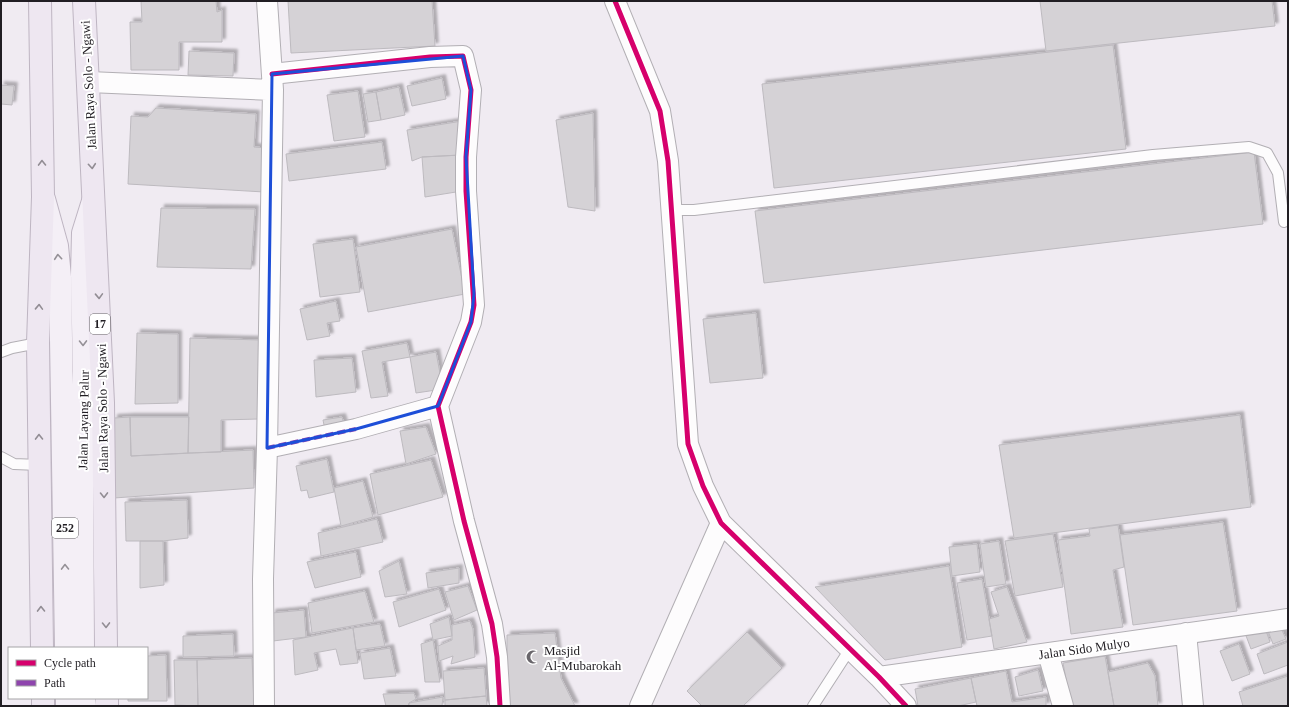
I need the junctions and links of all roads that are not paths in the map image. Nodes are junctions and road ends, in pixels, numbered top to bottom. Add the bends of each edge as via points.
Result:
1 (40, 1) edge
2 (84, 1) edge
3 (267, 1) edge
4 (615, 1) edge
5 (89, 82) junction
6 (272, 82) junction
7 (95, 194) junction
8 (43, 197) junction
9 (672, 210) junction
10 (1284, 222) dead end
11 (38, 343) junction
12 (1, 352) edge
13 (438, 406) junction
14 (72, 408) junction
15 (267, 448) junction
16 (1, 457) edge
17 (40, 465) junction
18 (721, 524) junction
19 (1288, 619) edge
20 (1186, 633) junction
21 (42, 647) edge
22 (66, 647) edge
23 (83, 647) edge
24 (106, 647) edge
25 (850, 649) junction
26 (1048, 653) junction
27 (879, 677) junction
28 (264, 706) edge
29 (500, 706) edge
30 (640, 706) edge
31 (813, 706) edge
32 (906, 706) edge
33 (1063, 706) edge
34 (1193, 706) edge

8 -> 1 highway
2 - 5 highway, Jalan Raya Solo - Ngawi / 17
3 - 6 street
4 - 9 street via 660,111
5 - 6 street
5 -> 7 highway, Jalan Raya Solo - Ngawi / 17 via 89,126
6 - 13 street via 430,57 463,56 472,90 466,184 474,305 471,322
6 - 15 street
7 -> 14 main road, Jalan Layang Palur / 17 via 83,233
7 -> 24 highway, Jalan Raya Solo - Ngawi / 17 via 103,403
11 -> 8 highway
14 -> 8 main road, Jalan Layang Palur via 57,246
9 - 10 lane via 694,210 1153,155 1249,147 1267,153 1278,173
9 - 18 street via 688,444 703,486
11 - 12 lane
17 -> 11 highway
13 - 15 street via 356,429
13 - 29 street via 464,521 492,624
22 -> 14 main road, Jalan Layang Palur / 252
14 - 23 main road, Jalan Layang Palur / 252
15 - 28 street via 263,579
16 - 17 lane via 14,464
21 -> 17 highway
18 - 25 street
18 - 30 street
19 - 20 street, Jalan Sido Mulyo
20 - 26 street, Jalan Sido Mulyo
20 - 34 street
25 - 27 street
25 - 31 lane
26 - 27 street, Jalan Sido Mulyo
26 - 33 street
27 - 32 street

